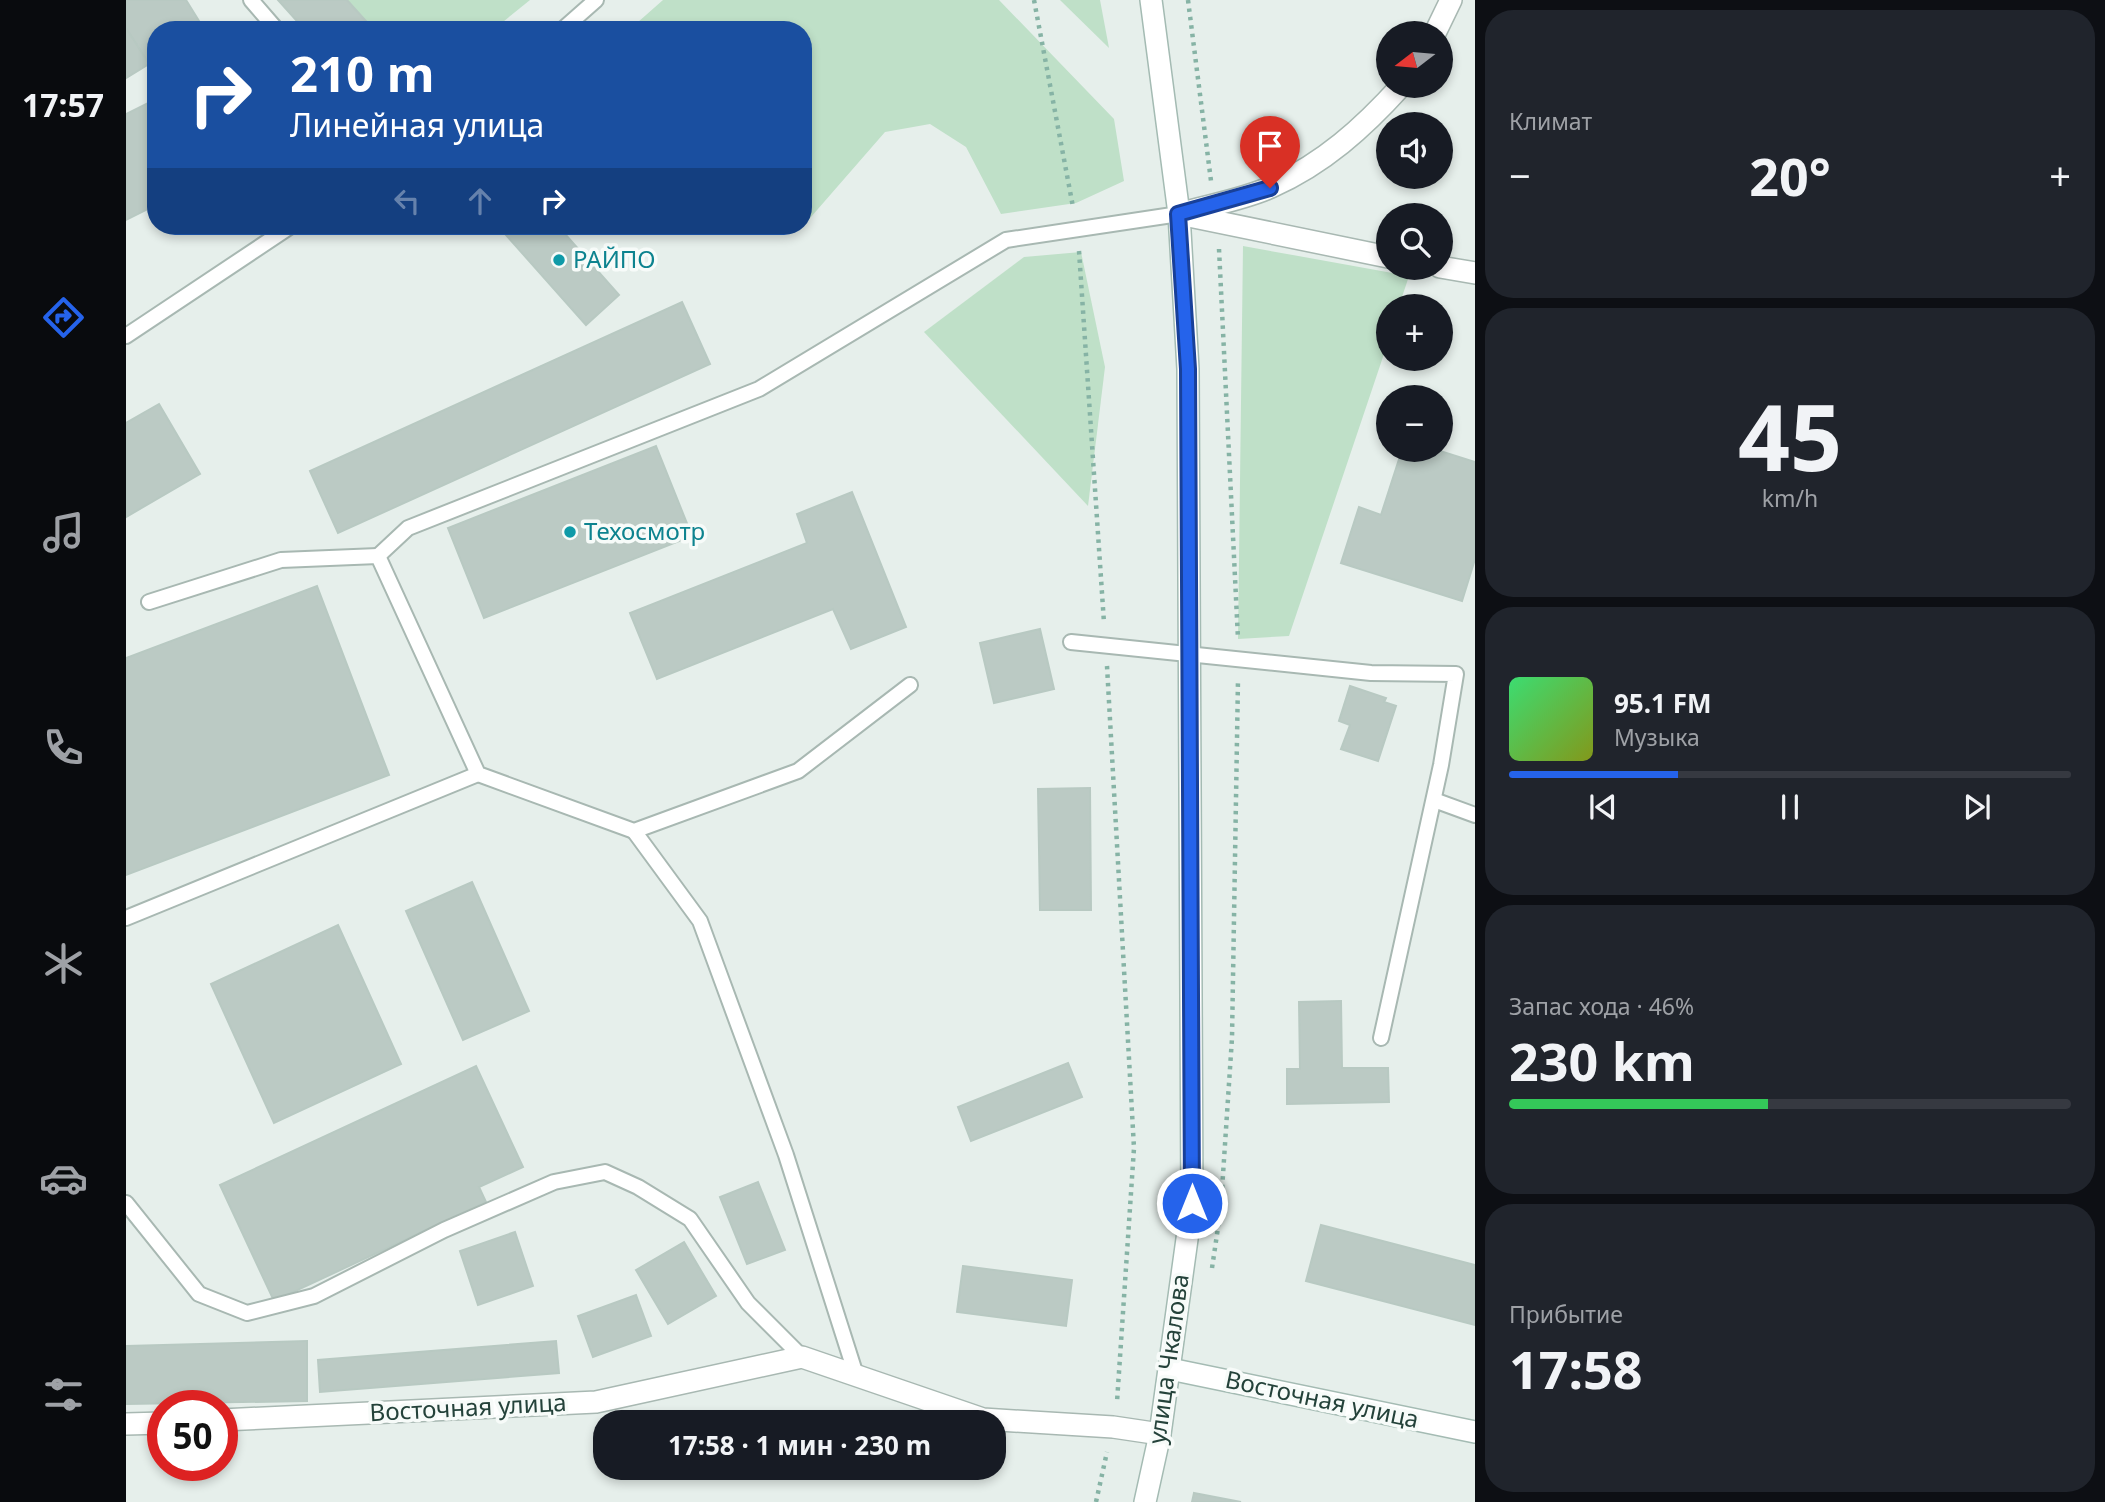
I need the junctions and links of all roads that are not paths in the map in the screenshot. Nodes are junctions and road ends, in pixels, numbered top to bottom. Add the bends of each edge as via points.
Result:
1 (251, 0) edge
2 (596, 0) edge
3 (1151, 0) edge
4 (1451, 0) edge
5 (269, 21) edge
6 (572, 21) edge
7 (1441, 21) edge
8 (1390, 98) edge
9 (1215, 212) junction
10 (1178, 214) junction
11 (278, 235) edge
12 (1376, 254) edge
13 (1453, 269) edge
14 (1475, 273) edge
15 (126, 336) edge
16 (378, 556) junction
17 (149, 602) dead end
18 (1071, 642) dead end
19 (1190, 657) junction
20 (910, 685) dead end
21 (478, 774) junction
22 (1434, 800) junction
23 (1475, 815) edge
24 (634, 831) junction
25 (126, 918) edge
26 (1381, 1038) dead end
27 (126, 1203) edge
28 (802, 1357) junction
29 (1170, 1369) junction
30 (856, 1376) junction
31 (238, 1419) edge
32 (147, 1423) edge
33 (126, 1424) edge
34 (1475, 1432) edge
35 (1160, 1434) junction
36 (1145, 1502) edge

1 - 5 lane
2 - 6 lane
3 - 10 street, улица Чкалова
4 - 7 street
8 - 9 street via 1368,123 1323,159
9 - 10 street
9 - 12 street
10 - 16 lane via 1006,240 758,389 408,528
10 - 19 street, улица Чкалова via 1188,369
11 - 15 lane
13 - 14 street
16 - 17 lane via 281,560
16 - 21 lane
18 - 19 lane
19 - 22 lane via 1371,673 1456,674
19 - 29 street, улица Чкалова via 1192,1203
20 - 24 lane via 798,771
21 - 24 lane
21 - 25 lane
22 - 23 lane
22 - 26 lane
24 - 30 lane via 700,922 786,1155
27 - 28 lane via 200,1294 247,1313 314,1296 444,1230 554,1182 606,1172 690,1219 748,1303
28 - 30 street
28 - 31 street, Восточная улица via 597,1402
29 - 34 street, Восточная улица
29 - 35 street, улица Чкалова
30 - 35 street via 983,1419
32 - 33 street
35 - 36 street, улица Чкалова

